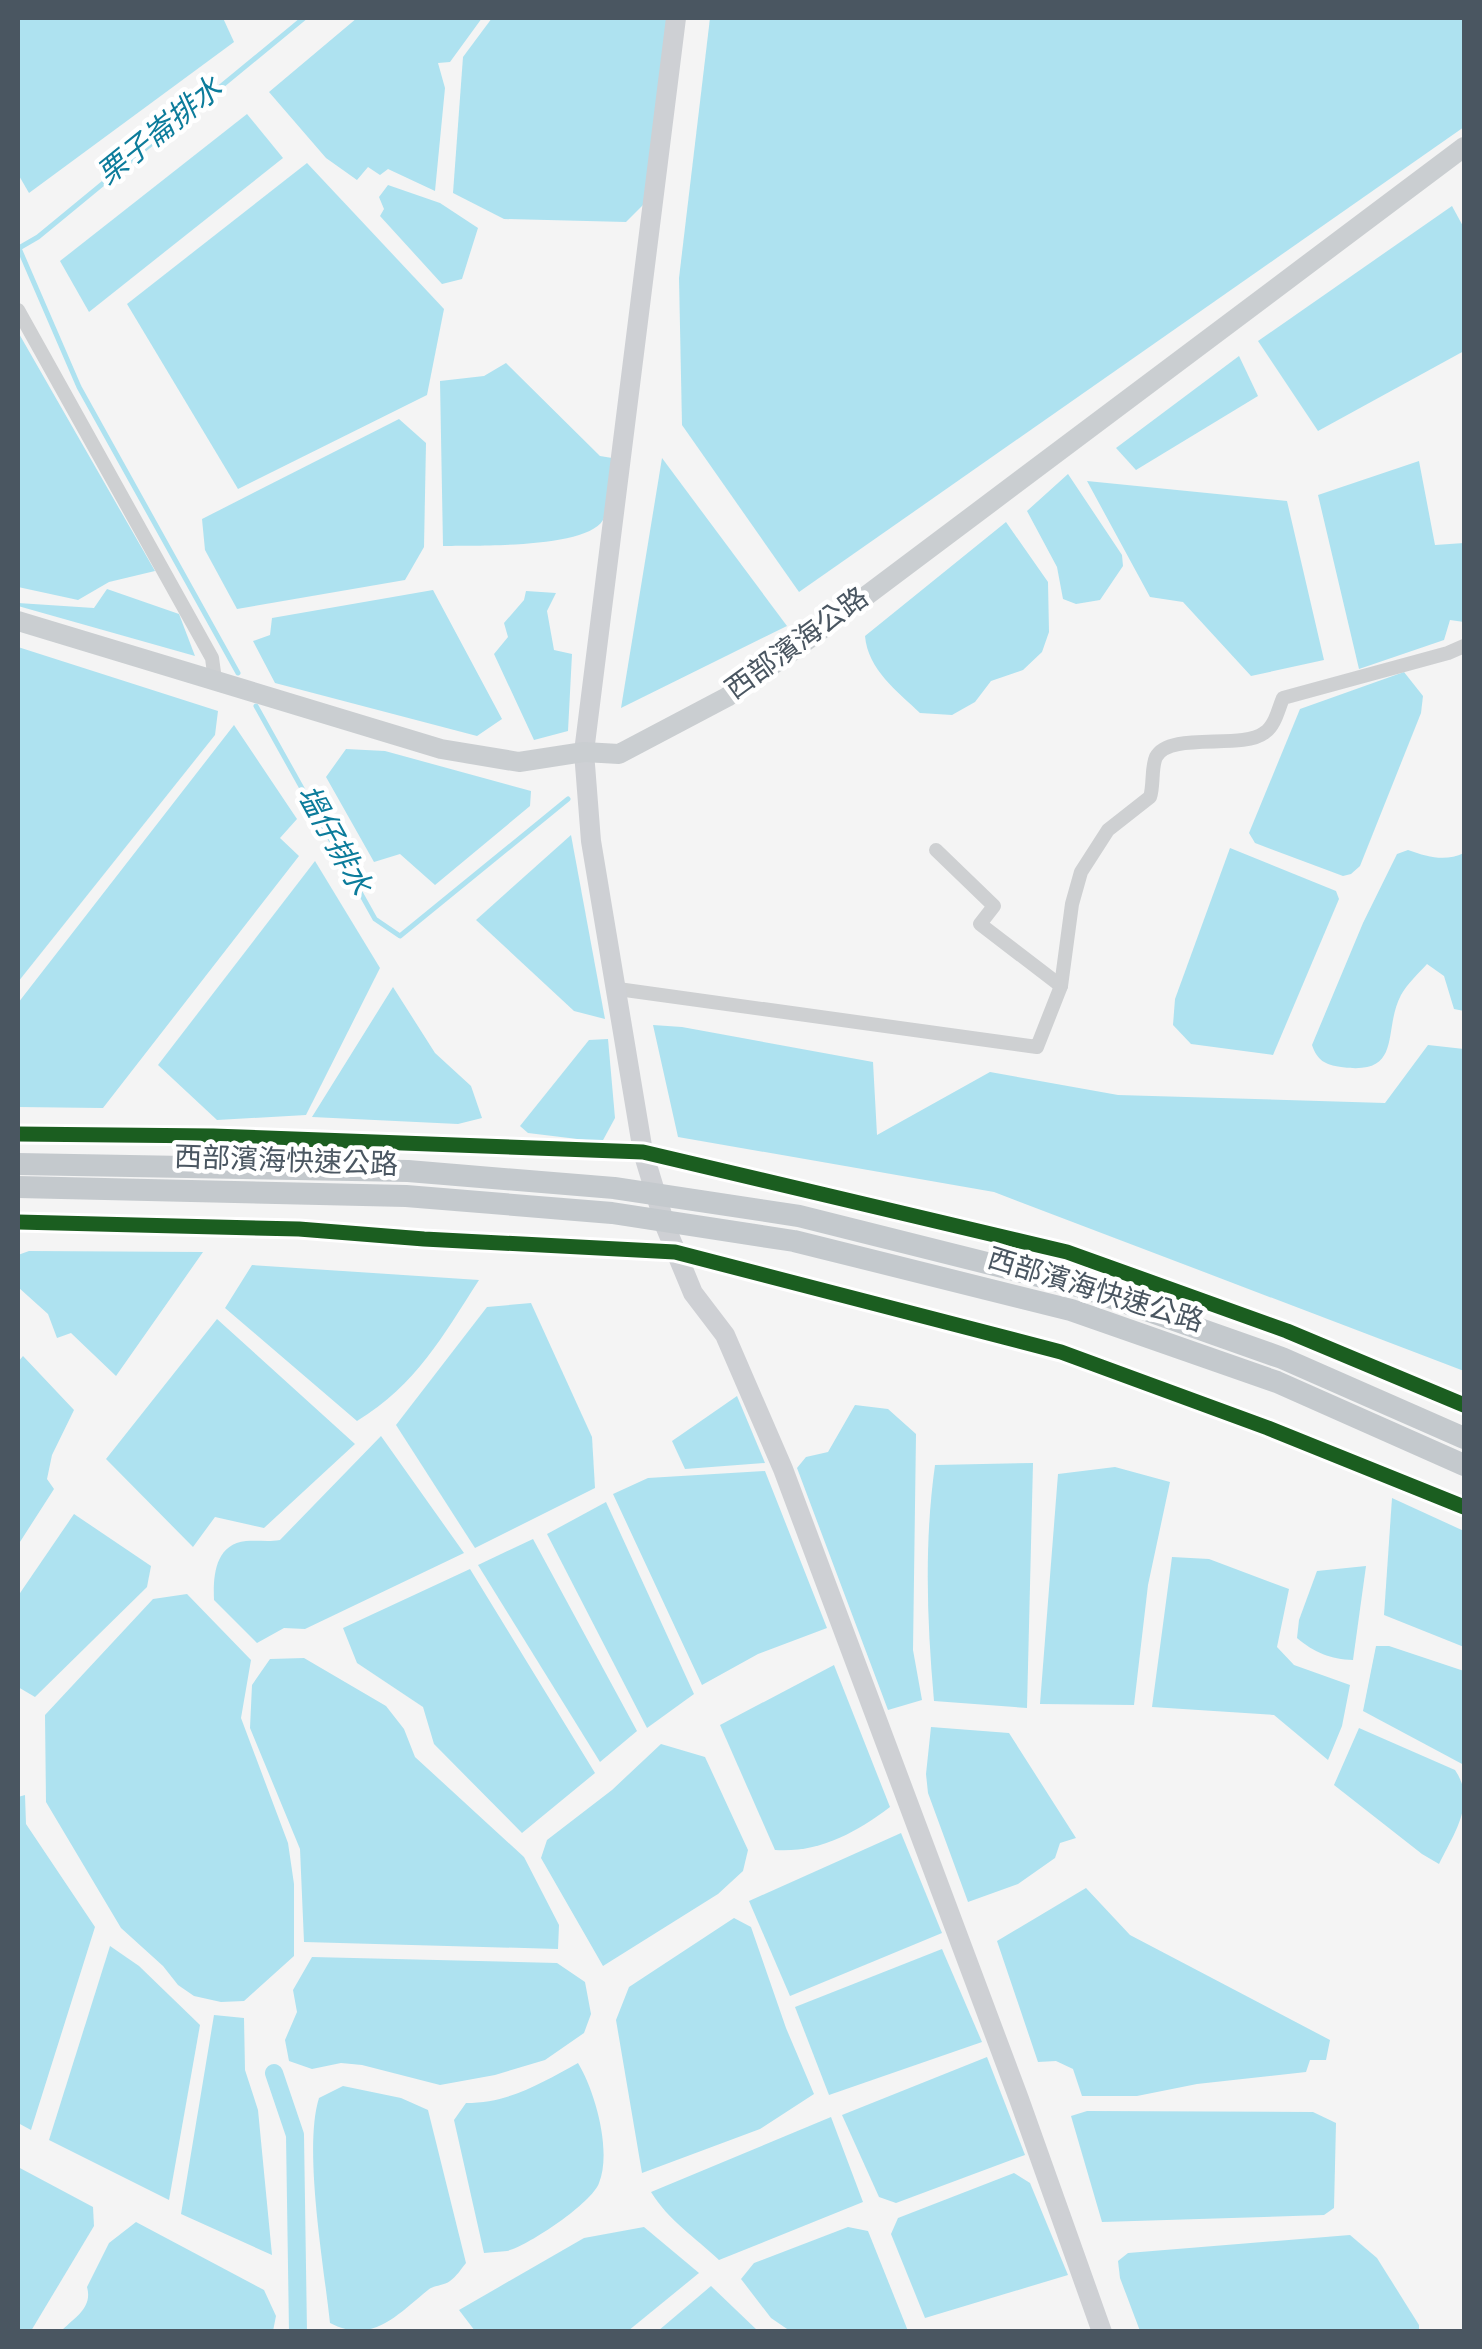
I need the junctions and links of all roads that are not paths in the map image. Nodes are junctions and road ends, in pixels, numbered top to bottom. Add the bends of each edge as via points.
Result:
1 (676, 18) edge
2 (1464, 147) edge
3 (18, 310) edge
4 (18, 621) edge
5 (1464, 646) edge
6 (215, 680) junction
7 (584, 752) junction
8 (936, 850) dead end
9 (1061, 986) junction
10 (618, 989) junction
11 (18, 1134) edge
12 (643, 1152) junction
13 (18, 1164) edge
14 (18, 1187) edge
15 (18, 1222) edge
16 (675, 1252) junction
17 (1464, 1405) edge
18 (1464, 1438) edge
19 (1464, 1464) edge
20 (1464, 1507) edge
21 (1102, 2332) edge

1 - 7 main road
2 - 7 main road, 西部濱海公路 via 728,697 618,754
3 - 6 street via 212,658
4 - 6 main road, 西部濱海公路
5 - 9 street via 1283,698 1265,733 1249,740 1166,748 1156,757 1150,797 1108,830 1081,872
6 - 7 main road, 西部濱海公路 via 482,758 519,762
7 - 10 main road
8 - 9 street via 994,906 980,924
9 - 10 street via 1037,1047
10 - 12 main road
11 - 12 street
12 - 16 main road
12 - 17 street via 1067,1252 1287,1331
13 - 18 highway, 西部濱海快速公路 via 408,1170 614,1188 798,1216 1078,1286 1282,1358
14 - 19 highway, 西部濱海快速公路 via 406,1196 612,1213 794,1241 1071,1310 1278,1382
15 - 16 street via 299,1229
16 - 20 street via 1061,1352
16 - 21 main road via 693,1292 725,1335 783,1468

